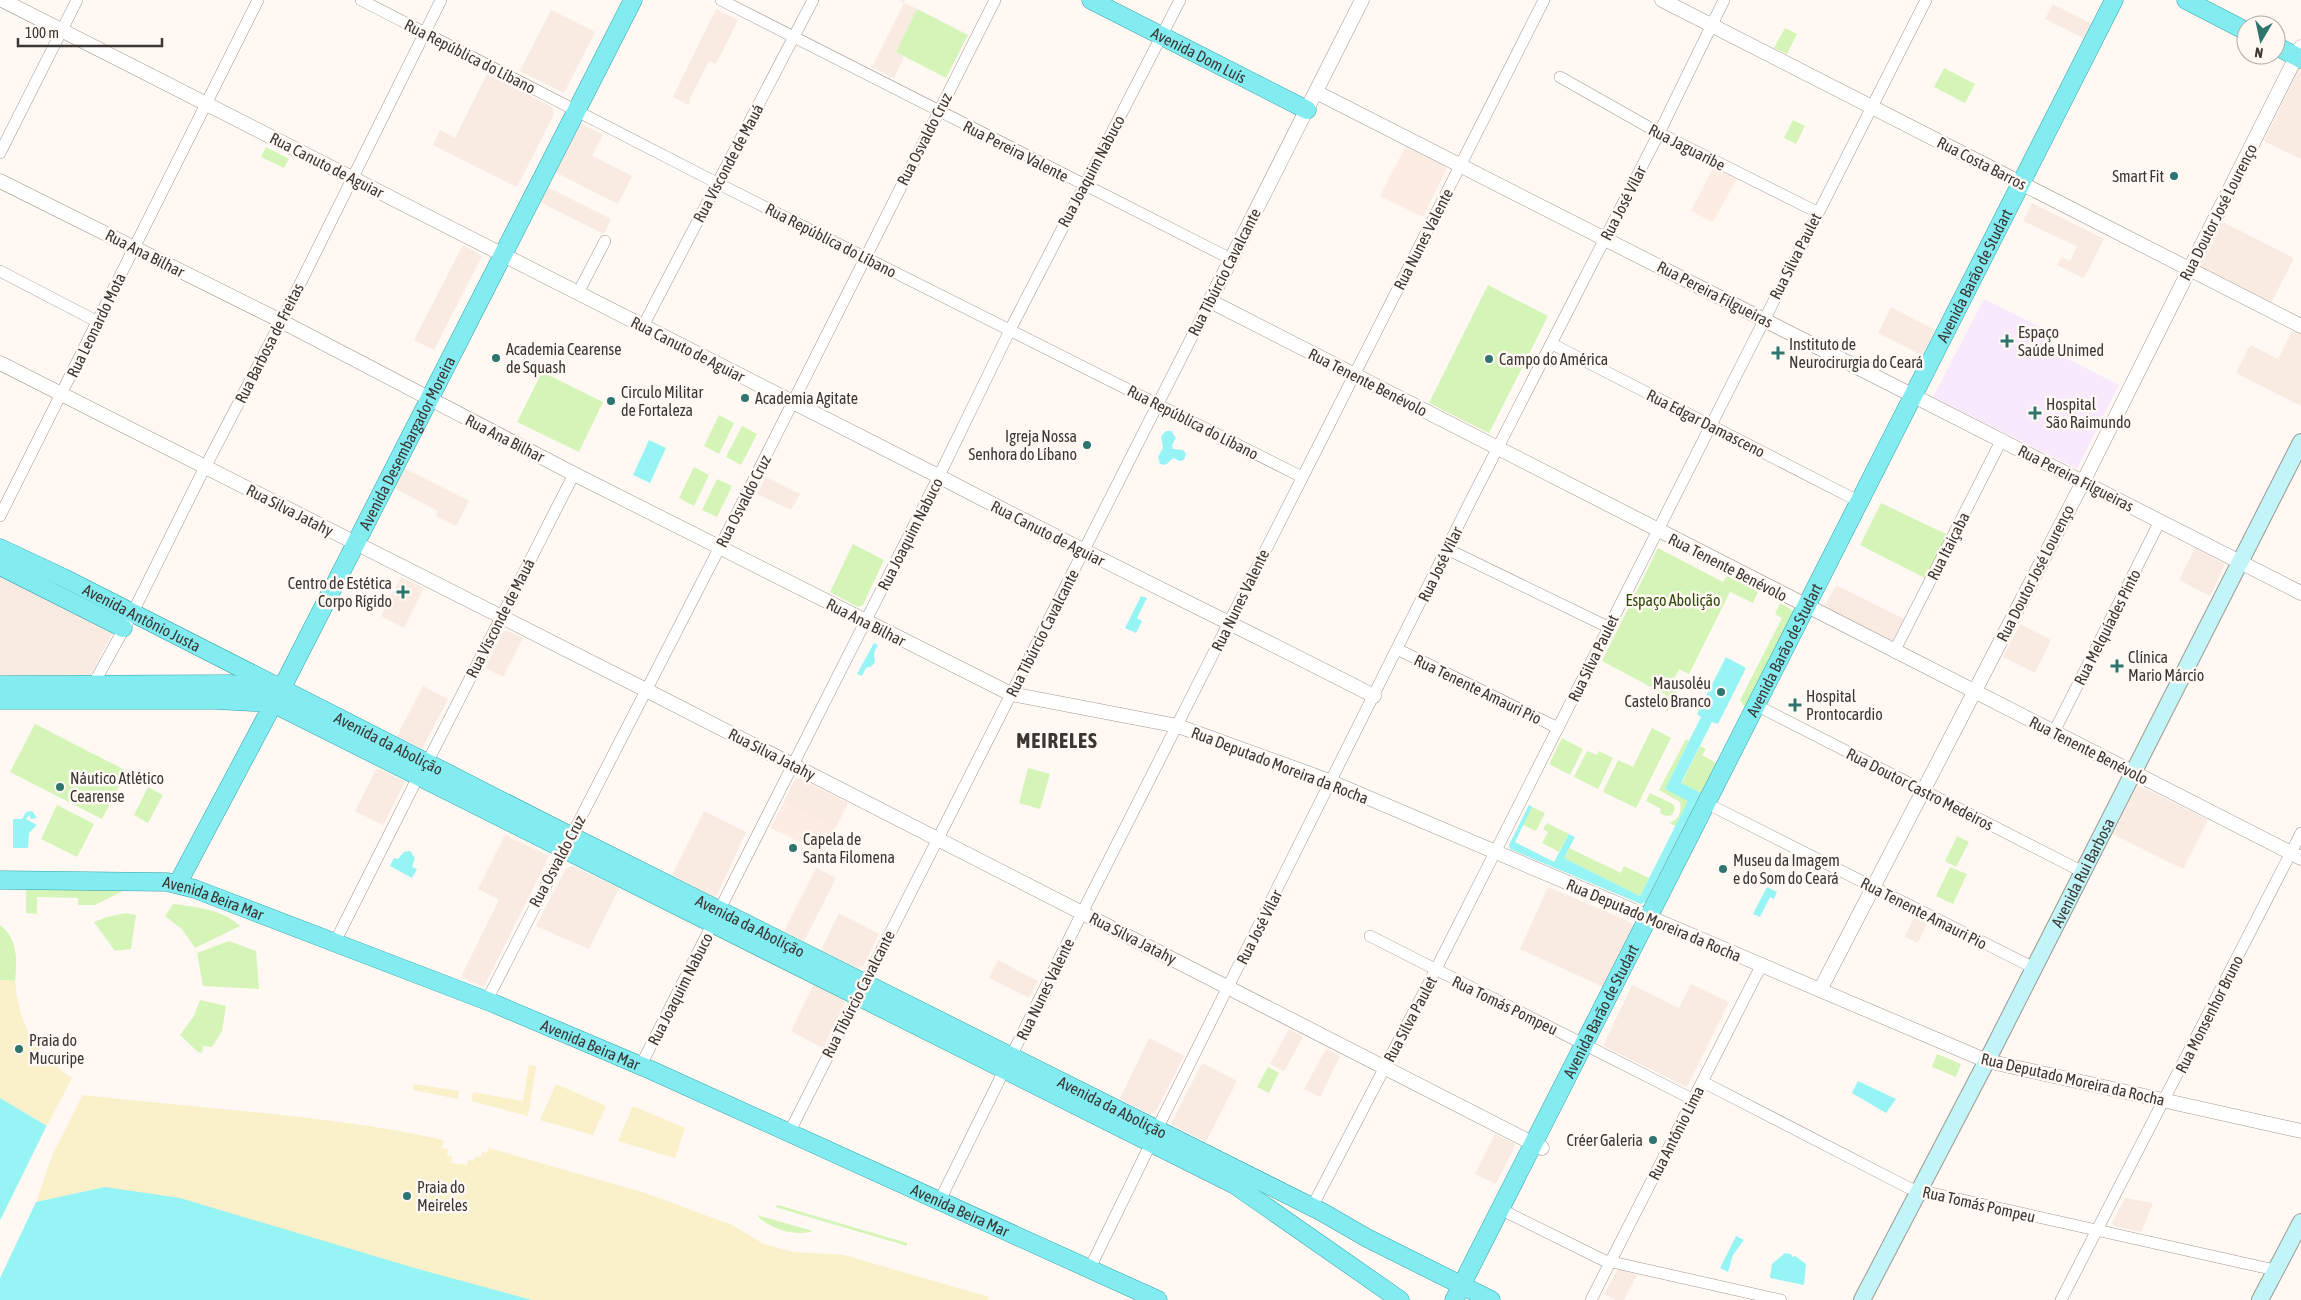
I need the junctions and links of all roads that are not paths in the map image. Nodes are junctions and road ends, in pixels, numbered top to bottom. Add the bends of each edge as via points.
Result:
1 (2, 0) edge
2 (78, 0) edge
3 (258, 0) edge
4 (361, 0) edge
5 (441, 0) edge
6 (633, 0) edge
7 (721, 0) edge
8 (813, 0) edge
9 (995, 0) edge
10 (1091, 0) edge
11 (1180, 0) edge
12 (1362, 0) edge
13 (1544, 0) edge
14 (1662, 0) edge
15 (1724, 0) edge
16 (1926, 0) edge
17 (2114, 0) edge
18 (2126, 0) edge
19 (2186, 0) edge
20 (1711, 25) junction
21 (2236, 26) edge
22 (62, 31) junction
23 (425, 32) junction
24 (1162, 36) junction
25 (794, 37) junction
26 (2286, 49) edge
27 (2299, 54) edge
28 (1560, 77) dead end
29 (1316, 92) junction
30 (206, 104) junction
31 (1872, 106) junction
32 (1307, 110) junction
33 (577, 111) junction
34 (938, 111) junction
35 (1659, 133) junction
36 (0, 153) edge
37 (1460, 164) junction
38 (352, 178) junction
39 (0, 181) edge
40 (717, 183) junction
41 (1084, 185) junction
42 (2026, 186) junction
43 (1817, 212) junction
44 (1605, 238) junction
45 (605, 241) dead end
46 (134, 247) junction
47 (503, 254) junction
48 (865, 257) junction
49 (1231, 259) junction
50 (2189, 269) junction
51 (0, 271) edge
52 (578, 293) junction
53 (1210, 301) junction
54 (1764, 318) junction
55 (281, 321) junction
56 (98, 322) junction
57 (643, 326) junction
58 (2301, 326) edge
59 (1010, 330) junction
60 (1552, 344) junction
61 (0, 363) edge
62 (1354, 376) junction
63 (62, 394) junction
64 (1919, 397) junction
65 (429, 399) junction
66 (793, 402) junction
67 (1157, 404) junction
68 (1710, 426) junction
69 (2002, 439) junction
70 (2301, 442) edge
71 (1498, 448) junction
72 (205, 466) junction
73 (574, 474) junction
74 (939, 476) junction
75 (1302, 477) junction
76 (2083, 482) junction
77 (1860, 502) junction
78 (0, 516) edge
79 (2160, 521) junction
80 (1656, 531) junction
81 (355, 544) junction
82 (720, 546) junction
83 (0, 548) edge
84 (1447, 549) junction
85 (1083, 552) junction
86 (2240, 562) junction
87 (0, 566) edge
88 (60, 586) junction
89 (2301, 593) edge
90 (1811, 610) junction
91 (501, 617) junction
92 (128, 621) junction
93 (866, 622) junction
94 (1230, 622) junction
95 (1608, 627) junction
96 (1397, 650) junction
97 (1894, 652) junction
98 (0, 685) edge
99 (93, 685) junction
100 (646, 690) junction
101 (1975, 692) junction
102 (1011, 694) junction
103 (276, 696) junction
104 (1374, 696) junction
105 (0, 700) edge
106 (1761, 707) junction
107 (1178, 726) junction
108 (1558, 728) junction
109 (2054, 732) junction
110 (791, 764) junction
111 (423, 769) junction
112 (2132, 772) junction
113 (1331, 782) junction
114 (1924, 791) junction
115 (1711, 805) junction
116 (2301, 833) edge
117 (938, 839) junction
118 (568, 843) junction
119 (1494, 852) junction
120 (2296, 856) edge
121 (2084, 872) junction
122 (0, 880) edge
123 (178, 883) junction
124 (1874, 888) junction
125 (1082, 913) junction
126 (716, 917) junction
127 (1653, 920) junction
128 (1370, 936) dead end
129 (335, 942) junction
130 (1761, 966) junction
131 (2034, 968) junction
132 (1435, 971) junction
133 (1228, 987) junction
134 (861, 989) junction
135 (1820, 990) junction
136 (487, 1000) junction
137 (1588, 1046) junction
138 (1987, 1061) junction
139 (1008, 1064) junction
140 (640, 1067) junction
141 (1384, 1068) junction
142 (1703, 1082) junction
143 (1694, 1100) junction
144 (2165, 1100) junction
145 (2301, 1131) edge
146 (789, 1133) junction
147 (1154, 1136) junction
148 (1538, 1146) junction
149 (1919, 1190) junction
150 (939, 1202) junction
151 (1312, 1207) junction
152 (1505, 1211) junction
153 (2301, 1222) edge
154 (2098, 1230) junction
155 (1610, 1261) junction
156 (1090, 1270) junction
157 (2275, 1270) junction
158 (1462, 1292) edge
159 (1158, 1300) edge
160 (1400, 1300) edge
161 (1491, 1300) edge
162 (1591, 1300) edge
163 (1781, 1300) edge
164 (1862, 1300) edge
165 (2061, 1300) edge
166 (2260, 1300) edge

1 - 22 street, Rua Canuto de Aguiar
2 - 22 street
3 - 30 street, Rua Leonardo Mota
4 - 23 street, Rua República do Líbano
5 - 23 street, Rua Barbosa de Freitas
6 - 33 main road, Avenida Desembargador Moreira
7 - 25 street, Rua Pereira Valente
8 - 25 street, Rua Visconde de Mauá
9 - 34 street, Rua Osvaldo Cruz
10 - 24 main road, Avenida Dom Luís
11 - 24 street, Rua Joaquim Nabuco
12 - 29 street, Rua Tibúrcio Cavalcante
13 - 37 street, Rua Nunes Valente
14 - 20 street, Rua Costa Barros
15 - 20 street, Rua José Vilar
16 - 31 street, Rua Silva Paulet
17 - 42 main road, Avenida Barão de Studart
18 - 42 main road, Avenida Barão de Studart
19 - 21 main road
20 - 31 street, Rua Costa Barros
20 - 35 street, Rua José Vilar
22 - 30 street, Rua Canuto de Aguiar
22 - 36 street
23 - 33 street, Rua República do Líbano
23 - 38 street, Rua Barbosa de Freitas
24 - 32 main road, Avenida Dom Luís
24 - 41 street, Rua Joaquim Nabuco
25 - 34 street, Rua Pereira Valente
25 - 40 street, Rua Visconde de Mauá
26 - 27 main road
27 - 50 street, Rua Doutor José Lourenço
28 - 35 street, Rua Jaguaribe
29 - 32 street, Rua Tibúrcio Cavalcante
29 - 37 street, Rua Pereira Filgueiras
30 - 38 street, Rua Canuto de Aguiar
30 - 46 street, Rua Leonardo Mota
31 - 42 street, Rua Costa Barros
31 - 43 street, Rua Silva Paulet
32 - 49 street, Rua Tibúrcio Cavalcante
33 - 40 street, Rua República do Líbano
33 - 47 main road, Avenida Desembargador Moreira
34 - 41 street, Rua Pereira Valente
34 - 48 street, Rua Osvaldo Cruz
35 - 43 street, Rua Jaguaribe
35 - 44 street, Rua José Vilar
37 - 44 street, Rua Pereira Filgueiras
37 - 62 street, Rua Nunes Valente
38 - 47 street, Rua Canuto de Aguiar
38 - 55 street, Rua Barbosa de Freitas
39 - 46 street, Rua Ana Bilhar
40 - 48 street, Rua República do Líbano
40 - 57 street, Rua Visconde de Mauá
41 - 49 street, Rua Pereira Valente
41 - 59 street, Rua Joaquim Nabuco
42 - 50 street, Rua Costa Barros
42 - 64 main road, Avenida Barão de Studart
43 - 54 street, Rua Silva Paulet
44 - 54 street, Rua Pereira Filgueiras
44 - 60 street, Rua José Vilar
45 - 52 street
46 - 55 street, Rua Ana Bilhar
46 - 56 street, Rua Leonardo Mota
47 - 52 street, Rua Canuto de Aguiar
47 - 65 main road, Avenida Desembargador Moreira
48 - 59 street, Rua República do Líbano
48 - 66 street, Rua Osvaldo Cruz
49 - 53 street, Rua Tibúrcio Cavalcante
50 - 58 street, Rua Costa Barros
50 - 76 street, Rua Doutor José Lourenço
51 - 56 street
52 - 57 street, Rua Canuto de Aguiar
53 - 62 street, Rua Tenente Benévolo
53 - 67 street, Rua Tibúrcio Cavalcante
54 - 64 street, Rua Pereira Filgueiras
54 - 68 street, Rua Silva Paulet
55 - 65 street, Rua Ana Bilhar
55 - 72 street, Rua Barbosa de Freitas
56 - 63 street, Rua Leonardo Mota
57 - 66 street, Rua Canuto de Aguiar
59 - 67 street, Rua República do Líbano
59 - 74 street, Rua Joaquim Nabuco
60 - 68 street, Rua Edgar Damasceno
60 - 71 street, Rua José Vilar
61 - 63 street, Rua Silva Jatahy
62 - 71 street, Rua Tenente Benévolo
62 - 75 street, Rua Nunes Valente
63 - 72 street, Rua Silva Jatahy
63 - 78 street, Rua Leonardo Mota
64 - 69 street, Rua Pereira Filgueiras
64 - 77 main road, Avenida Barão de Studart
64 - 90 main road, Avenida Barão de Studart
65 - 73 street, Rua Ana Bilhar
65 - 81 main road, Avenida Desembargador Moreira
66 - 74 street, Rua Canuto de Aguiar
66 - 82 street, Rua Osvaldo Cruz
67 - 75 street, Rua República do Líbano
67 - 85 street, Rua Tibúrcio Cavalcante
68 - 77 street, Rua Edgar Damasceno
68 - 80 street, Rua Silva Paulet
69 - 76 street, Rua Pereira Filgueiras
69 - 97 street, Rua Itaiçaba
70 - 86 main road, Avenida Rui Barbosa
71 - 80 street, Rua Tenente Benévolo
71 - 84 street, Rua José Vilar
72 - 81 street, Rua Silva Jatahy
72 - 92 street, Rua Barbosa de Freitas
73 - 82 street, Rua Ana Bilhar
73 - 91 street, Rua Visconde de Mauá
74 - 85 street, Rua Canuto de Aguiar
74 - 93 street, Rua Joaquim Nabuco
75 - 94 street, Rua Nunes Valente
76 - 79 street, Rua Pereira Filgueiras
76 - 101 street, Rua Doutor José Lourenço
77 - 90 main road, Avenida Barão de Studart
79 - 86 street, Rua Pereira Filgueiras
79 - 109 street, Rua Melquíades Pinto
80 - 90 street, Rua Tenente Benévolo
80 - 95 street, Rua Silva Paulet
81 - 91 street, Rua Silva Jatahy
81 - 103 main road, Avenida Desembargador Moreira
82 - 93 street, Rua Ana Bilhar
82 - 100 street, Rua Osvaldo Cruz
83 - 88 main road, Avenida Antônio Justa
84 - 95 street
84 - 96 street, Rua José Vilar
85 - 94 street, Rua Canuto de Aguiar
85 - 102 street, Rua Tibúrcio Cavalcante
86 - 89 street, Rua Pereira Filgueiras
86 - 112 main road, Avenida Rui Barbosa
87 - 88 main road, Avenida Antônio Justa
88 - 92 main road, Avenida Antônio Justa
90 - 97 street, Rua Tenente Benévolo
90 - 106 main road, Avenida Barão de Studart
91 - 100 street, Rua Silva Jatahy
91 - 111 street, Rua Visconde de Mauá
92 - 99 street, Rua Barbosa de Freitas
92 - 103 main road, Avenida Antônio Justa
93 - 102 street, Rua Ana Bilhar
93 - 110 street, Rua Joaquim Nabuco
94 - 104 street, Rua Canuto de Aguiar
94 - 107 street, Rua Nunes Valente
95 - 108 street, Rua Silva Paulet
96 - 104 street, Rua José Vilar
96 - 108 street, Rua Tenente Amauri Pio
97 - 101 street, Rua Tenente Benévolo
98 - 99 main road, Avenida da Abolição
99 - 103 main road, Avenida da Abolição via 230,684
100 - 110 street, Rua Silva Jatahy
100 - 118 street, Rua Osvaldo Cruz
101 - 109 street, Rua Tenente Benévolo
101 - 114 street, Rua Doutor José Lourenço
102 - 107 street, Rua Deputado Moreira da Rocha
102 - 117 street, Rua Tibúrcio Cavalcante
103 - 105 main road, Avenida da Abolição via 216,700
103 - 111 main road, Avenida da Abolição
103 - 123 main road, Avenida Desembargador Moreira
104 - 113 street, Rua José Vilar
106 - 114 street, Rua Doutor Castro Medeiros
106 - 115 main road, Avenida Barão de Studart
107 - 113 street, Rua Deputado Moreira da Rocha
107 - 125 street, Rua Nunes Valente
108 - 119 street, Rua Silva Paulet
109 - 112 street, Rua Tenente Benévolo
110 - 117 street, Rua Silva Jatahy
110 - 126 street, Rua Joaquim Nabuco
111 - 118 main road, Avenida da Abolição
111 - 129 street, Rua Visconde de Mauá
112 - 120 street, Rua Tenente Benévolo
112 - 121 main road, Avenida Rui Barbosa
113 - 119 street, Rua Deputado Moreira da Rocha
113 - 133 street, Rua José Vilar
114 - 121 street, Rua Doutor Castro Medeiros
114 - 124 street, Rua Doutor José Lourenço
115 - 124 street, Rua Tenente Amauri Pio
115 - 127 main road, Avenida Barão de Studart
116 - 120 street, Rua Monsenhor Bruno
117 - 125 street, Rua Silva Jatahy
117 - 134 street, Rua Tibúrcio Cavalcante
118 - 126 main road, Avenida da Abolição
118 - 136 street, Rua Osvaldo Cruz
119 - 127 street, Rua Deputado Moreira da Rocha
119 - 132 street, Rua Silva Paulet
120 - 144 street, Rua Monsenhor Bruno
121 - 131 main road, Avenida Rui Barbosa
122 - 123 main road, Avenida Beira Mar
123 - 129 main road, Avenida Beira Mar
124 - 131 street, Rua Tenente Amauri Pio
124 - 135 street, Rua Doutor José Lourenço
125 - 133 street, Rua Silva Jatahy
125 - 139 street, Rua Nunes Valente
126 - 134 main road, Avenida da Abolição
126 - 140 street, Rua Joaquim Nabuco
127 - 130 street, Rua Deputado Moreira da Rocha
127 - 137 main road, Avenida Barão de Studart
128 - 132 street, Rua Tomás Pompeu
129 - 136 main road, Avenida Beira Mar
130 - 135 street, Rua Deputado Moreira da Rocha
130 - 142 street, Rua Antônio Lima
131 - 138 main road, Avenida Rui Barbosa
132 - 137 street, Rua Tomás Pompeu
132 - 141 street, Rua Silva Paulet
133 - 141 street, Rua Silva Jatahy
133 - 147 street, Rua José Vilar
134 - 139 main road, Avenida da Abolição
134 - 146 street, Rua Tibúrcio Cavalcante
135 - 138 street, Rua Deputado Moreira da Rocha
136 - 140 main road, Avenida Beira Mar
137 - 143 street, Rua Tomás Pompeu
137 - 148 main road, Avenida Barão de Studart
138 - 144 street, Rua Deputado Moreira da Rocha
138 - 149 main road, Avenida Rui Barbosa
139 - 147 main road, Avenida da Abolição
139 - 150 street, Rua Nunes Valente
140 - 146 main road, Avenida Beira Mar
141 - 148 street, Rua Silva Jatahy
141 - 151 street, Rua Silva Paulet
142 - 143 street, Rua Antônio Lima
142 - 149 street, Rua Tomás Pompeu
143 - 155 street, Rua Antônio Lima
144 - 145 street, Rua Deputado Moreira da Rocha
144 - 154 street, Rua Monsenhor Bruno
146 - 150 main road, Avenida Beira Mar
147 - 151 main road, Avenida da Abolição
147 - 156 street, Rua José Vilar
147 - 160 main road, Avenida da Abolição via 1235,1185
148 - 152 main road, Avenida Barão de Studart
149 - 154 street, Rua Tomás Pompeu
149 - 164 main road, Avenida Rui Barbosa
150 - 156 main road, Avenida Beira Mar
151 - 158 main road, Avenida da Abolição
152 - 155 street
152 - 158 main road, Avenida Barão de Studart
153 - 157 main road
154 - 157 street, Rua Tomás Pompeu
154 - 165 street, Rua Monsenhor Bruno
155 - 162 street, Rua Antônio Lima
155 - 163 street
156 - 159 main road, Avenida Beira Mar
157 - 166 main road
158 - 161 main road, Avenida da Abolição

